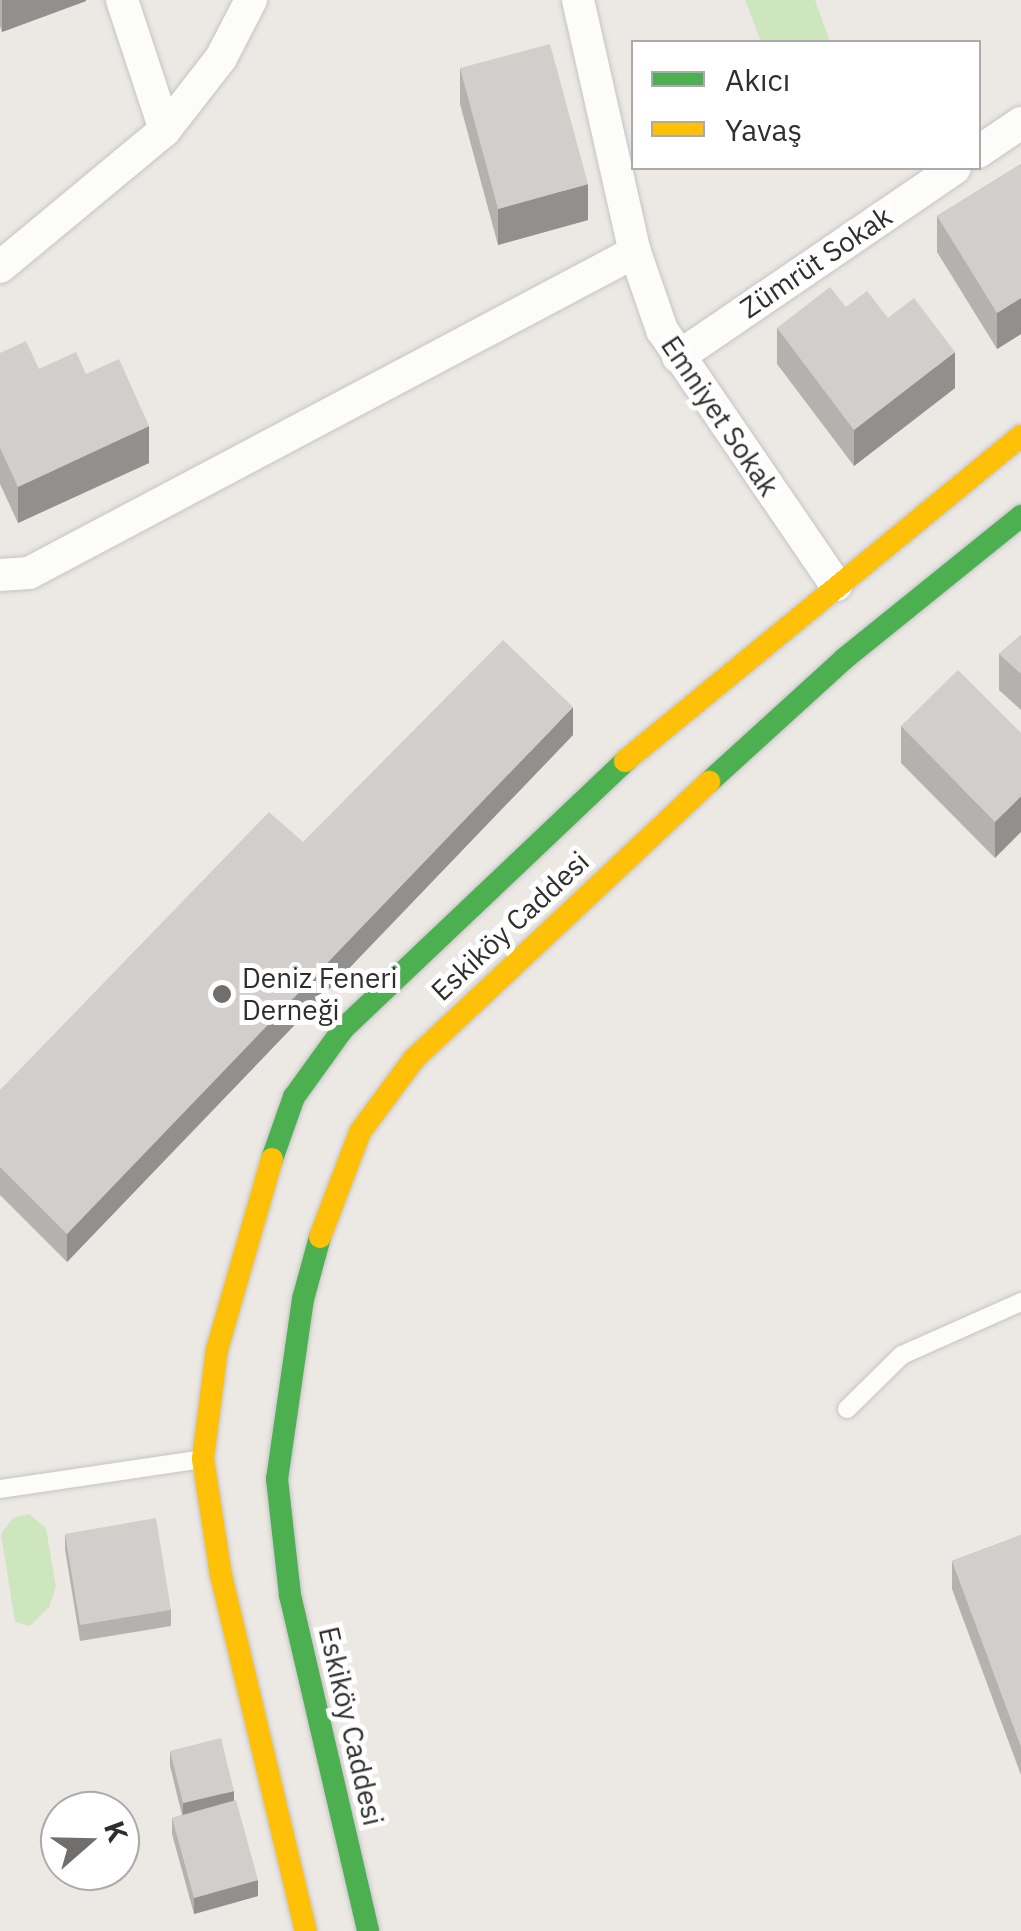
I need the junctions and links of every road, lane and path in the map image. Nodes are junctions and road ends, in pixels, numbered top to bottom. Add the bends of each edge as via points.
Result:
1 (122, 0) edge
2 (252, 0) edge
3 (578, 0) edge
4 (1021, 124) edge
5 (165, 130) junction
6 (981, 150) edge
7 (952, 170) edge
8 (635, 252) junction
9 (0, 267) edge
10 (678, 357) junction
11 (1021, 436) edge
12 (1021, 516) edge
13 (0, 575) edge
14 (836, 585) junction
15 (1021, 1302) edge
16 (846, 1408) dead end
17 (203, 1458) junction
18 (0, 1489) edge
19 (306, 1931) edge
20 (368, 1931) edge

1 - 5 street
2 - 5 street via 222,58
3 - 8 street, Emniyet Sokak
4 - 6 street
5 - 9 street
7 - 10 street, Zümrüt Sokak
8 - 10 street, Emniyet Sokak via 649,300
8 - 13 street via 29,573
10 - 14 street, Emniyet Sokak
11 - 14 street
12 - 20 street, Eskiköy Caddesi via 844,660 552,926 414,1059 360,1132 328,1207 303,1299 278,1479 290,1594
14 - 17 street via 629,758 399,973 310,1069 284,1120 254,1210 208,1393
15 - 16 lane via 902,1355
17 - 18 lane
17 - 19 street via 221,1575

